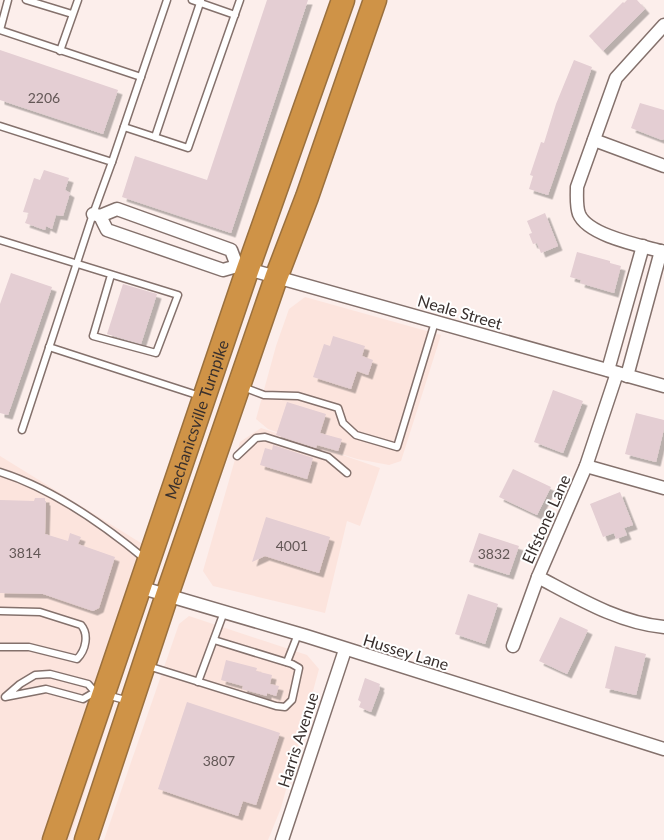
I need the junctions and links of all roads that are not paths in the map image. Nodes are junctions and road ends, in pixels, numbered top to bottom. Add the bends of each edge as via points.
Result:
1 (8, 0) edge
2 (26, 0) edge
3 (78, 0) edge
4 (167, 0) edge
5 (192, 0) edge
6 (240, 0) edge
7 (343, 0) edge
8 (375, 0) edge
9 (201, 1) edge
10 (72, 14) junction
11 (235, 15) junction
12 (664, 25) edge
13 (60, 51) junction
14 (141, 77) junction
15 (0, 126) edge
16 (124, 127) junction
17 (155, 137) junction
18 (594, 140) junction
19 (112, 162) junction
20 (664, 166) edge
21 (97, 215) junction
22 (0, 240) edge
23 (643, 246) junction
24 (663, 251) edge
25 (77, 265) junction
26 (242, 268) junction
27 (110, 275) junction
28 (276, 278) junction
29 (435, 322) junction
30 (49, 347) junction
31 (617, 373) junction
32 (239, 386) junction
33 (664, 386) edge
34 (204, 397) junction
35 (22, 430) dead end
36 (237, 456) dead end
37 (586, 466) junction
38 (0, 472) edge
39 (347, 473) dead end
40 (664, 488) edge
41 (148, 561) junction
42 (538, 577) junction
43 (139, 587) junction
44 (167, 595) junction
45 (0, 611) edge
46 (224, 612) junction
47 (664, 627) edge
48 (298, 634) junction
49 (214, 640) junction
50 (513, 646) dead end
51 (0, 647) edge
52 (345, 650) junction
53 (287, 662) junction
54 (144, 665) junction
55 (198, 682) junction
56 (99, 692) junction
57 (3, 700) edge
58 (132, 702) junction
59 (664, 749) edge
60 (54, 840) edge
61 (86, 840) edge
62 (282, 840) edge

1 - 13 lane via 0,30
2 - 10 lane
3 - 10 lane
4 - 14 lane
5 - 9 lane
6 - 11 lane
7 - 26 highway, Mechanicsville Turnpike
8 - 28 highway, Mechanicsville Turnpike
9 - 11 lane
9 - 17 lane
10 - 13 lane
11 - 17 lane via 188,148
12 - 18 street via 616,78
13 - 14 lane
14 - 16 lane
15 - 19 lane
16 - 17 lane
16 - 19 lane
18 - 20 street
18 - 23 street via 577,187 580,215 587,225 604,234
19 - 21 lane
21 - 25 lane
21 - 26 street, Neale Street via 107,230 223,270
21 - 26 street via 116,209 231,250
22 - 25 lane
23 - 24 street
23 - 31 street
24 - 31 street
25 - 27 lane
25 - 30 lane
26 - 28 street, Neale Street
26 - 34 highway, Mechanicsville Turnpike
27 - 27 lane via 178,295 156,353 93,336
28 - 29 street, Neale Street
28 - 32 highway, Mechanicsville Turnpike
29 - 31 street, Neale Street
29 - 32 lane via 397,447 356,435 343,423 338,408 298,396 264,395
30 - 34 lane
30 - 35 lane
31 - 33 street, Neale Street
31 - 37 street, Elfstone Lane
32 - 44 highway, Mechanicsville Turnpike
34 - 41 highway, Mechanicsville Turnpike
36 - 39 lane via 256,438 265,437 328,457
37 - 40 street
37 - 42 street, Elfstone Lane
38 - 41 lane via 24,480 86,516
41 - 43 highway, Mechanicsville Turnpike
42 - 47 street, Elfstone Lane via 623,619
42 - 50 street
43 - 44 street, Hussey Lane
43 - 56 highway, Mechanicsville Turnpike
44 - 46 street, Hussey Lane
44 - 54 highway, Mechanicsville Turnpike
45 - 51 lane via 40,612 81,625 86,639 78,658 29,647
46 - 48 street, Hussey Lane
46 - 49 lane
48 - 52 street, Hussey Lane
48 - 53 lane
49 - 53 lane
49 - 55 lane
52 - 59 street, Hussey Lane
52 - 62 street, Harris Avenue
53 - 55 lane via 299,668 299,675 292,700 285,707
54 - 55 lane
54 - 58 highway, Mechanicsville Turnpike
56 - 57 lane via 84,698 46,689
56 - 57 lane via 88,684 50,674 35,675
56 - 58 lane
56 - 60 highway, Mechanicsville Turnpike
58 - 61 highway, Mechanicsville Turnpike

